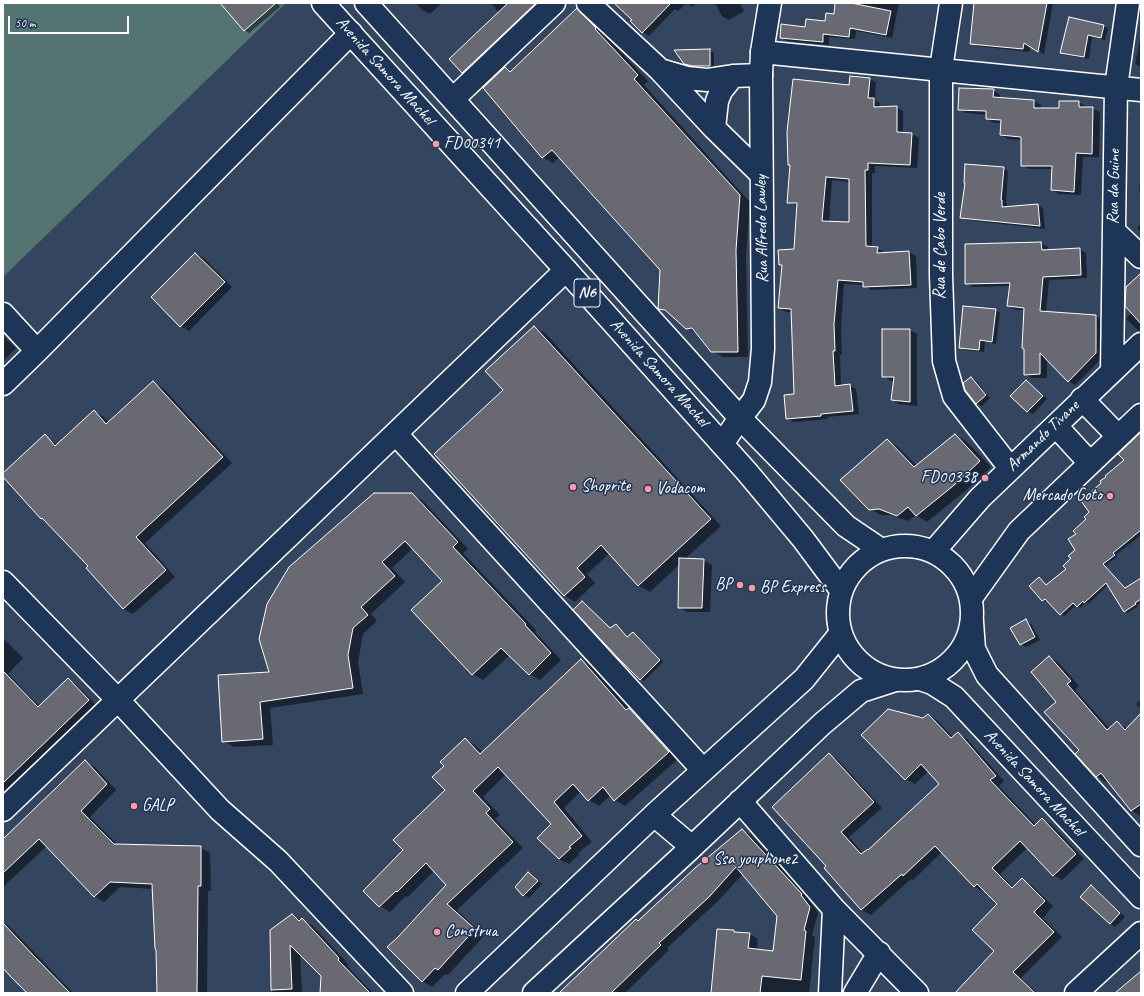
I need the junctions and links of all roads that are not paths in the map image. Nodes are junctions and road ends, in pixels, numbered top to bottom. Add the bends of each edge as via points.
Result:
1 (366, 3) edge
2 (554, 3) edge
3 (588, 3) edge
4 (770, 3) edge
5 (951, 3) edge
6 (1128, 3) edge
7 (331, 6) edge
8 (351, 33) junction
9 (401, 42) junction
10 (762, 52) junction
11 (379, 64) junction
12 (659, 69) junction
13 (941, 69) junction
14 (761, 75) junction
15 (734, 76) junction
16 (1116, 87) junction
17 (1141, 90) edge
18 (453, 99) junction
19 (714, 128) junction
20 (761, 174) junction
21 (524, 178) junction
22 (502, 199) junction
23 (1114, 231) junction
24 (1141, 258) edge
25 (566, 270) junction
26 (644, 311) junction
27 (3, 314) edge
28 (621, 330) junction
29 (1141, 344) edge
30 (37, 351) junction
31 (1112, 371) junction
32 (3, 384) edge
33 (1082, 400) junction
34 (1141, 415) edge
35 (740, 418) junction
36 (1056, 426) junction
37 (396, 434) junction
38 (1118, 436) junction
39 (722, 444) junction
40 (1090, 463) junction
41 (1010, 468) junction
42 (880, 549) junction
43 (934, 551) junction
44 (3, 582) edge
45 (841, 590) junction
46 (971, 598) junction
47 (972, 622) junction
48 (840, 634) junction
49 (920, 679) junction
50 (895, 680) junction
51 (118, 700) junction
52 (703, 770) junction
53 (740, 801) junction
54 (3, 810) edge
55 (654, 815) junction
56 (1141, 845) edge
57 (692, 847) junction
58 (1141, 897) edge
59 (834, 909) junction
60 (1141, 933) edge
61 (879, 954) junction
62 (401, 993) edge
63 (467, 993) edge
64 (534, 993) edge
65 (830, 993) edge
66 (855, 993) edge
67 (917, 993) edge
68 (1076, 993) edge

1 - 9 main road, Avenida Samora Machel / N6
2 - 18 main road
3 - 12 main road
4 - 10 main road, Rua Alfredo Lawley
5 - 13 main road, Rua de Cabo Verde
6 - 16 main road, Rua da Guine
7 - 8 main road, Avenida Samora Machel / N6
8 - 11 main road, Avenida Samora Machel / N6
8 - 30 main road
9 - 11 main road
9 - 18 main road, Avenida Samora Machel / N6
10 - 13 main road
10 - 14 main road, Rua Alfredo Lawley
11 - 22 main road, Avenida Samora Machel / N6
12 - 15 main road via 687,78 707,80
12 - 19 main road
13 - 16 main road
13 - 41 main road, Rua de Cabo Verde via 941,275 944,361 954,396
14 - 15 main road
14 - 20 main road, Rua Alfredo Lawley
15 - 19 main road via 721,90
16 - 17 main road
16 - 23 main road, Rua da Guine
18 - 21 main road, Avenida Samora Machel / N6
19 - 20 main road
20 - 35 main road, Rua Alfredo Lawley via 763,349 760,382 754,400
21 - 22 main road
21 - 26 main road, Avenida Samora Machel / N6
22 - 25 main road, Avenida Samora Machel / N6
23 - 24 main road
23 - 31 main road, Rua da Guine
25 - 28 main road, Avenida Samora Machel / N6
25 - 37 main road
26 - 28 main road
26 - 35 main road, Avenida Samora Machel / N6
27 - 30 main road
28 - 39 main road, Avenida Samora Machel / N6
29 - 31 main road, Armando Tivane
30 - 32 main road
31 - 33 main road, Armando Tivane
33 - 36 main road, Armando Tivane
33 - 38 main road
34 - 38 main road
35 - 39 main road, Rua Alfredo Lawley
35 - 42 main road, Avenida Samora Machel / N6 via 846,526
36 - 40 main road
36 - 41 main road, Armando Tivane
37 - 51 main road
37 - 52 main road
38 - 40 main road
39 - 45 main road, Avenida Samora Machel / N6 via 803,539
40 - 46 main road via 1019,531
41 - 43 main road, Armando Tivane
42 - 43 main road via 907,544
42 - 45 main road via 858,563
43 - 46 main road via 953,564 964,580
44 - 51 main road
45 - 48 main road via 837,612
46 - 47 main road
47 - 49 main road via 964,645 950,664
47 - 56 main road via 974,648 988,675
48 - 50 main road via 853,657 865,668 879,676
48 - 52 main road via 804,679
49 - 50 main road
49 - 58 main road, Avenida Samora Machel via 932,683 954,697
50 - 53 main road via 861,691
51 - 54 main road
51 - 62 main road via 220,810 278,861
52 - 55 main road
53 - 57 main road
53 - 59 main road
55 - 57 main road
55 - 63 main road
57 - 64 main road
59 - 61 main road
59 - 65 main road
60 - 68 main road
61 - 66 main road
61 - 67 main road

